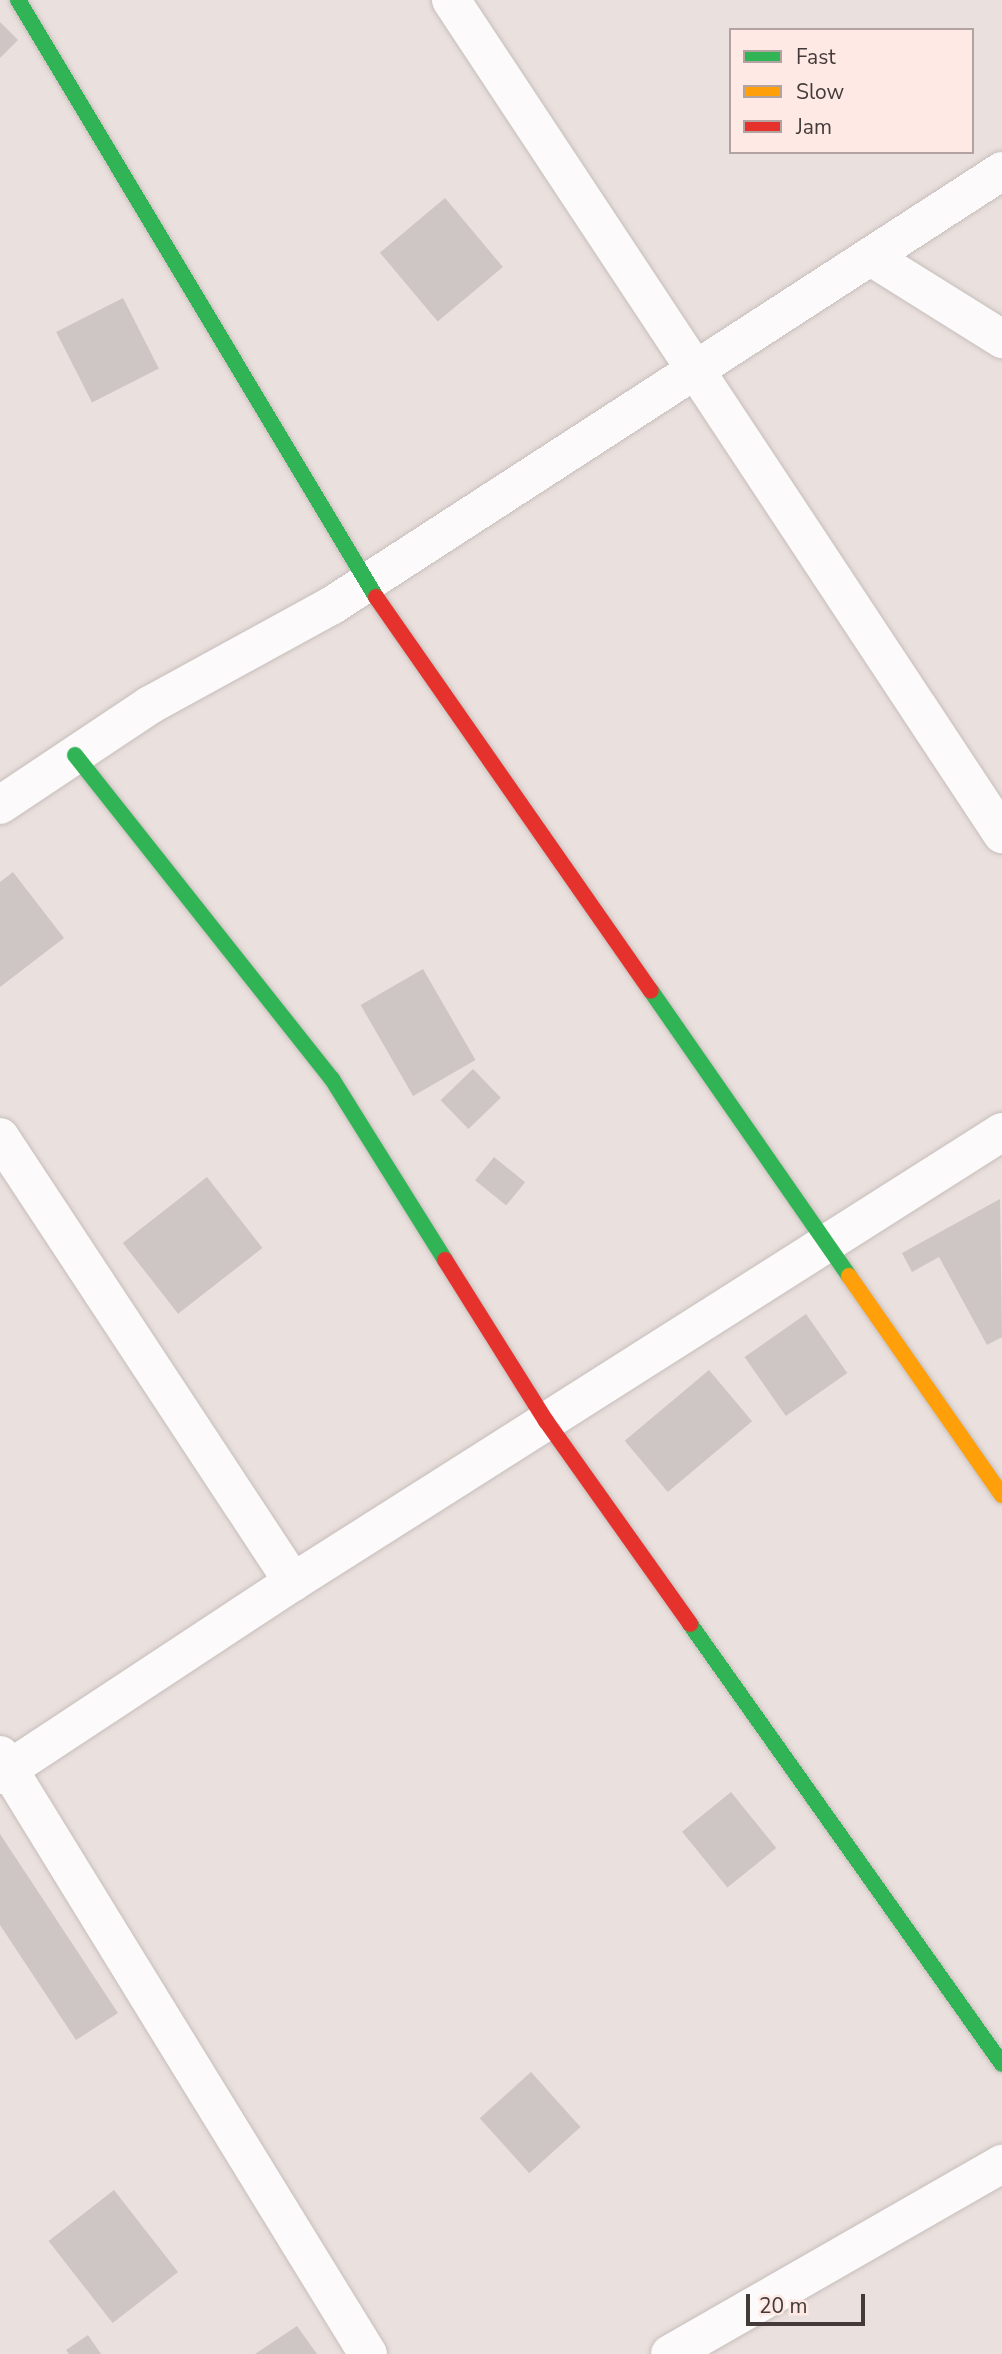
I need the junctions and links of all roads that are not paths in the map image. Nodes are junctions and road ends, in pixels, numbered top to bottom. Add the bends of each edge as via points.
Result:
1 (18, 0) edge
2 (451, 0) edge
3 (1002, 171) edge
4 (871, 257) junction
5 (1002, 339) edge
6 (696, 370) junction
7 (367, 583) junction
8 (75, 755) junction
9 (0, 805) edge
10 (1002, 834) edge
11 (1002, 1132) edge
12 (0, 1137) edge
13 (827, 1243) junction
14 (547, 1421) junction
15 (1002, 1495) edge
16 (293, 1582) junction
17 (3, 1767) edge
18 (1002, 2064) edge
19 (1002, 2164) edge
20 (368, 2354) edge
21 (670, 2354) edge

1 - 7 street
2 - 6 street
3 - 4 street
4 - 5 street
4 - 6 street
6 - 7 street
6 - 10 street
7 - 8 street via 150,705
7 - 13 street
8 - 9 street
8 - 14 street via 332,1079
11 - 13 street
12 - 16 street
13 - 14 street
13 - 15 street
14 - 16 street
14 - 18 street
16 - 17 street
17 - 20 street
19 - 21 street

